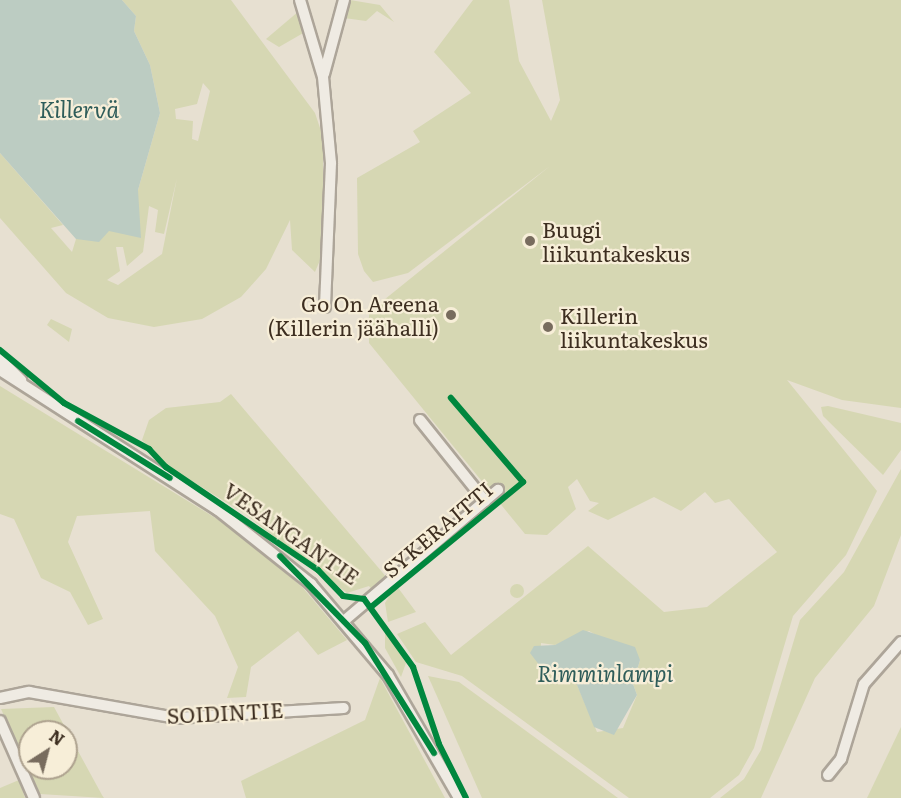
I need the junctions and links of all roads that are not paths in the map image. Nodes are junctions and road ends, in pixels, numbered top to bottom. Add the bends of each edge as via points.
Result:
1 (300, 0) edge
2 (344, 0) edge
3 (323, 77) junction
4 (325, 307) dead end
5 (0, 359) edge
6 (0, 370) edge
7 (21, 380) junction
8 (420, 420) dead end
9 (498, 490) dead end
10 (485, 501) junction
11 (345, 620) junction
12 (901, 642) edge
13 (0, 698) edge
14 (344, 708) dead end
15 (0, 721) edge
16 (828, 775) dead end
17 (34, 798) edge
18 (459, 798) edge

1 - 3 street
2 - 3 street
3 - 4 street via 331,162
5 - 7 street, VESANGANTIE
6 - 7 street, VESANGANTIE
7 - 11 street, VESANGANTIE via 246,529
8 - 10 street
9 - 10 street, SYKERAITTI
10 - 11 street, SYKERAITTI
11 - 18 street, VESANGANTIE via 388,675
12 - 16 street via 864,684 841,759
13 - 14 street, SOIDINTIE via 29,692 176,717
15 - 17 street

